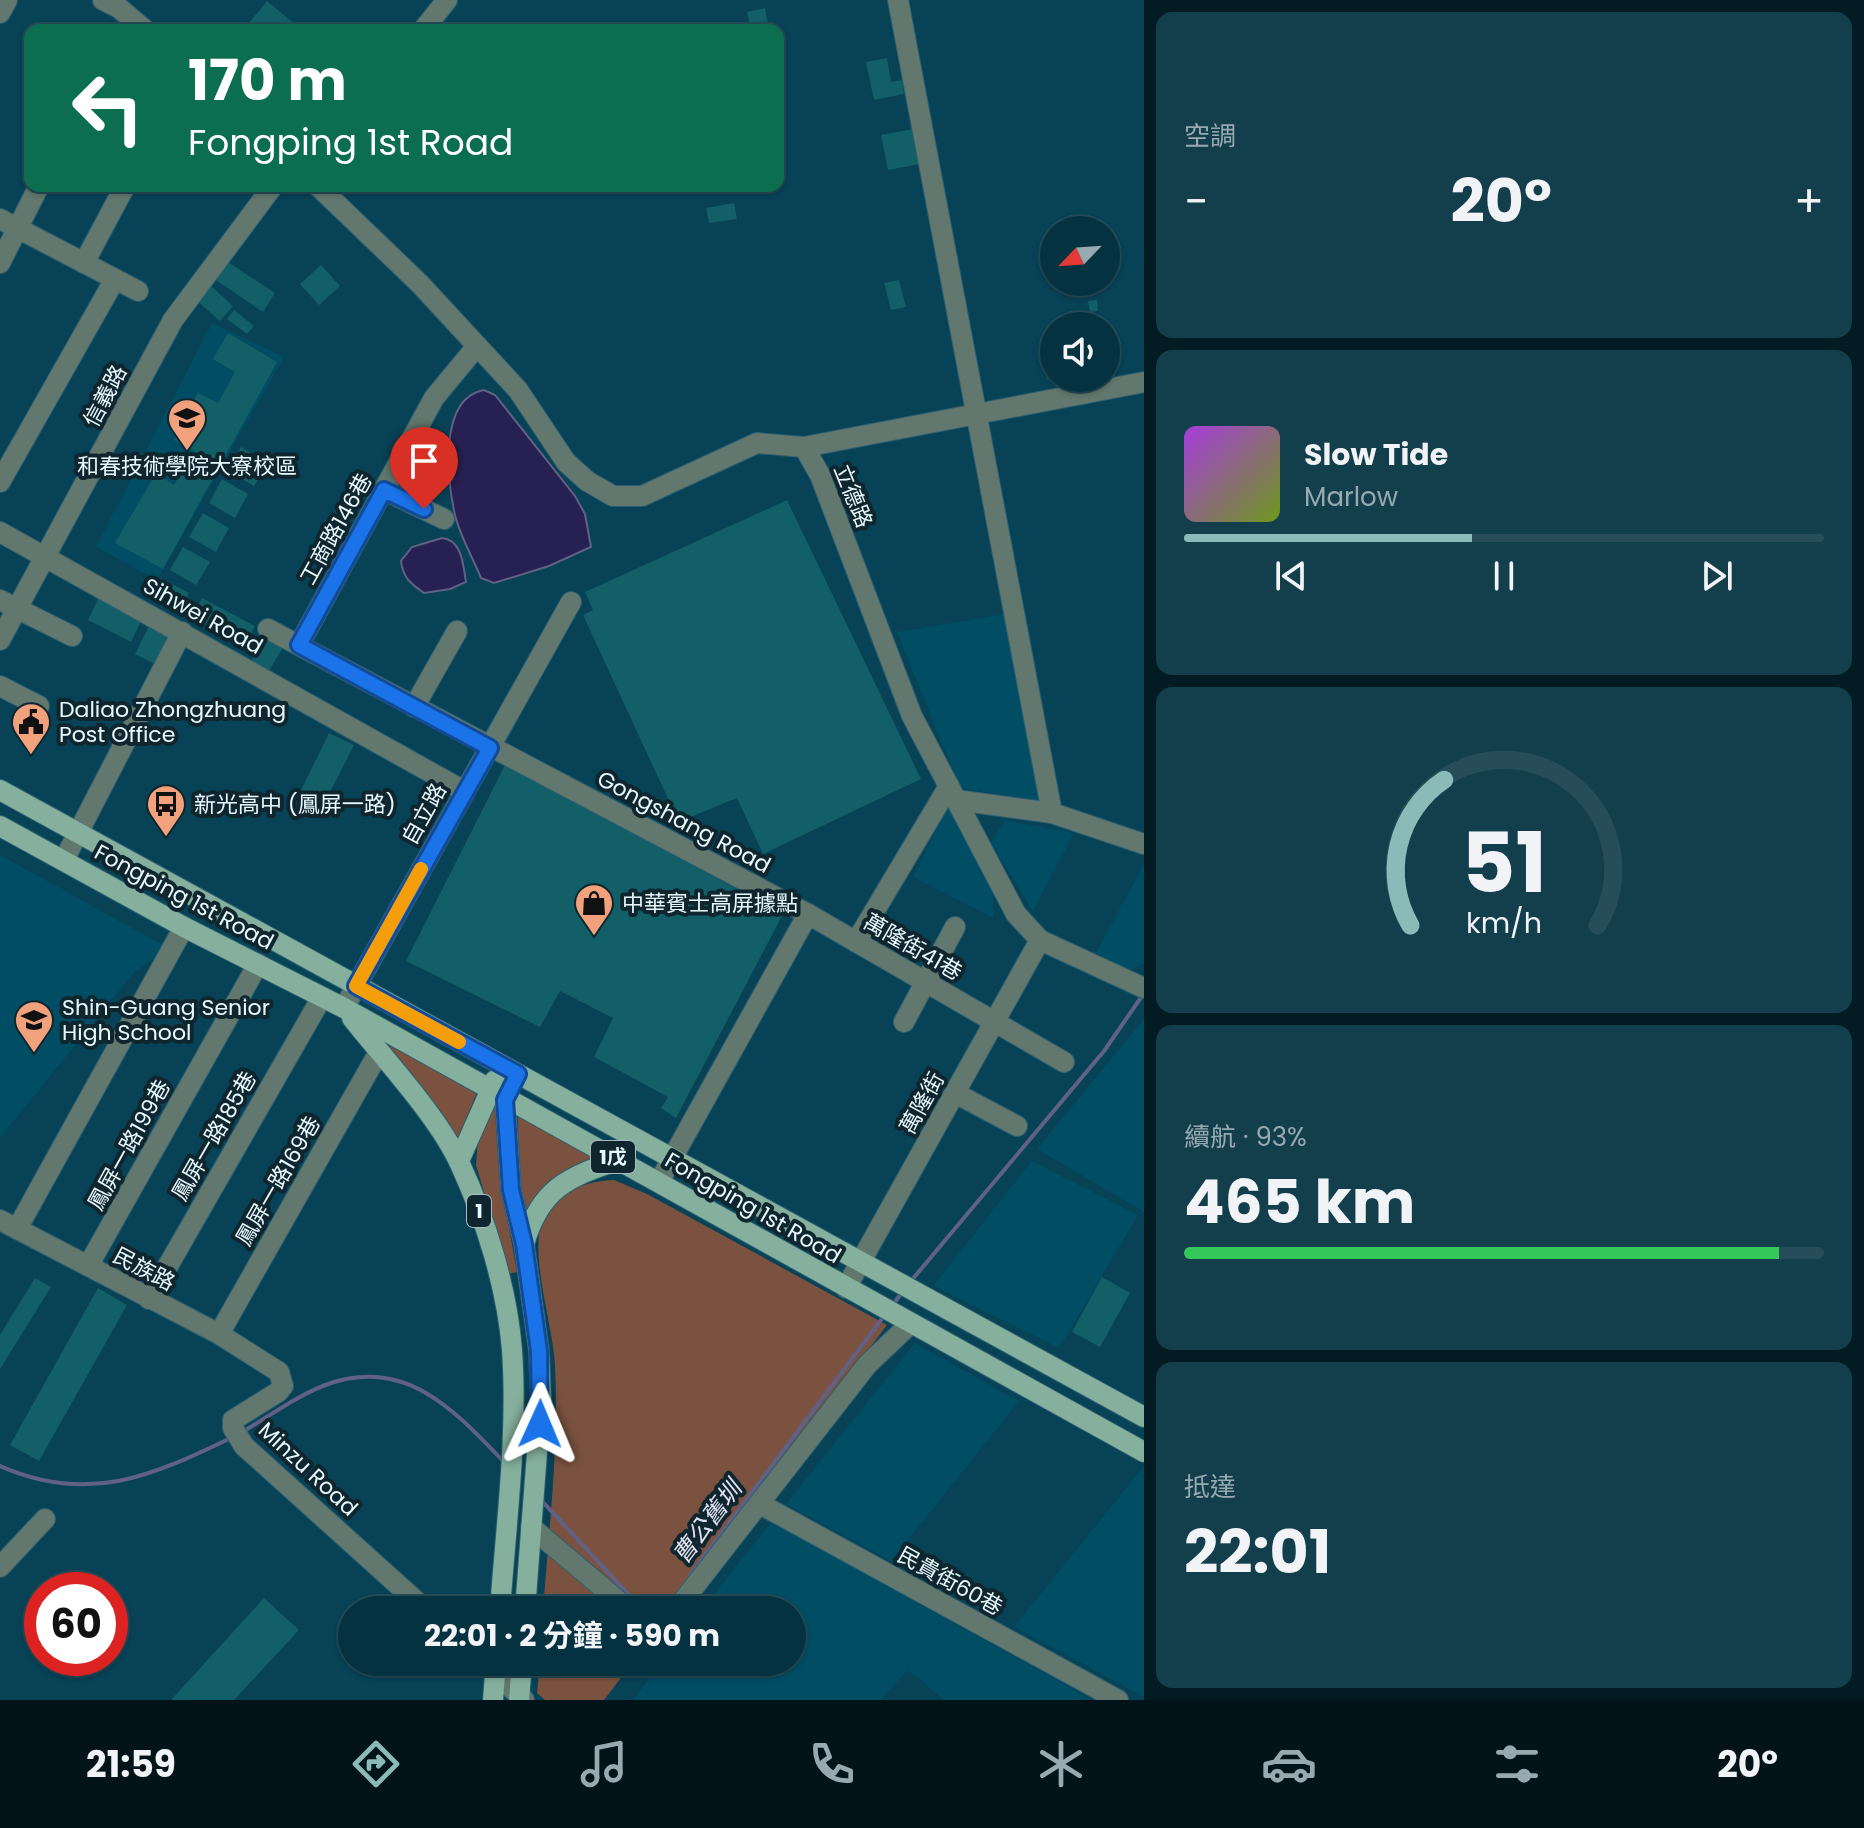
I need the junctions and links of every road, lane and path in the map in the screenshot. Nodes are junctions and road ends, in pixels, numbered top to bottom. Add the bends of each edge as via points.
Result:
1 (7, 0) edge
2 (103, 0) edge
3 (447, 0) edge
4 (898, 0) edge
5 (0, 13) edge
6 (138, 24) edge
7 (428, 24) edge
8 (34, 192) edge
9 (122, 192) edge
10 (269, 192) edge
11 (324, 192) edge
12 (9, 224) edge
13 (0, 263) edge
14 (84, 263) junction
15 (115, 279) junction
16 (138, 291) dead end
17 (477, 346) junction
18 (1144, 382) edge
19 (978, 414) junction
20 (804, 447) junction
21 (0, 482) edge
22 (384, 490) junction
23 (444, 519) dead end
24 (0, 532) edge
25 (48, 556) junction
26 (571, 602) dead end
27 (9, 604) edge
28 (268, 629) dead end
29 (457, 631) dead end
30 (182, 632) junction
31 (72, 636) dead end
32 (0, 640) edge
33 (299, 645) junction
34 (0, 686) edge
35 (39, 706) dead end
36 (414, 707) junction
37 (490, 748) junction
38 (0, 790) edge
39 (464, 791) junction
40 (952, 793) junction
41 (1052, 813) junction
42 (0, 826) edge
43 (79, 833) junction
44 (1144, 844) edge
45 (64, 860) junction
46 (808, 914) junction
47 (184, 927) junction
48 (955, 927) dead end
49 (1040, 940) junction
50 (856, 942) junction
51 (258, 964) junction
52 (925, 982) junction
53 (356, 986) junction
54 (1141, 987) edge
55 (322, 997) junction
56 (344, 1008) junction
57 (904, 1022) dead end
58 (994, 1023) junction
59 (379, 1052) junction
60 (1064, 1062) dead end
61 (510, 1070) junction
62 (955, 1093) junction
63 (497, 1095) junction
64 (1017, 1126) dead end
65 (675, 1158) junction
66 (619, 1160) junction
67 (459, 1161) junction
68 (659, 1182) junction
69 (8, 1224) edge
70 (524, 1244) junction
71 (861, 1263) junction
72 (88, 1266) junction
73 (846, 1288) junction
74 (149, 1299) junction
75 (906, 1322) junction
76 (219, 1334) junction
77 (1144, 1417) edge
78 (241, 1440) joint
79 (1144, 1452) edge
80 (760, 1504) junction
81 (45, 1519) dead end
82 (531, 1527) junction
83 (0, 1567) edge
84 (411, 1596) edge
85 (501, 1596) edge
86 (526, 1596) edge
87 (612, 1596) edge
88 (687, 1596) edge
89 (492, 1676) edge
90 (501, 1676) edge
91 (522, 1676) edge
92 (521, 1699) edge
93 (493, 1700) edge
94 (1118, 1700) edge

1 - 5 street
2 - 6 street
3 - 7 street
4 - 19 street
8 - 12 street
9 - 14 street
10 - 25 street, 信義路 via 173,320
11 - 17 street
12 - 13 street
12 - 14 street
14 - 15 street
15 - 16 street
15 - 21 street
17 - 20 street via 518,390 566,462 613,496 642,496 757,443
17 - 22 street, 工商路146巷 via 434,398
18 - 19 street
19 - 20 street
19 - 41 street
20 - 40 street, 立德路 via 820,475 912,716
22 - 23 street
22 - 33 street, 工商路146巷
24 - 25 street, Sihwei Road
25 - 27 street, 信義路
25 - 30 street, Sihwei Road
26 - 37 street, 自立路
27 - 31 street
27 - 32 street, 信義路
28 - 33 street, Gongshang Road
29 - 36 street
30 - 39 street, Sihwei Road
30 - 43 street
33 - 36 street, Gongshang Road
34 - 35 street
36 - 37 street, Gongshang Road
37 - 39 street, 自立路
37 - 46 street, Gongshang Road
38 - 43 main road, Fongping 1st Road
39 - 53 street, 自立路
40 - 41 street
40 - 49 street, 立德路 via 1016,914
40 - 50 street
41 - 44 street
42 - 45 main road, Fongping 1st Road / 1
43 - 45 street
43 - 53 main road, Fongping 1st Road
45 - 47 main road, Fongping 1st Road / 1
46 - 50 street, 萬隆街41巷
46 - 65 street
47 - 51 main road, Fongping 1st Road / 1
47 - 69 street
48 - 52 street
49 - 54 street, 立德路
49 - 58 street, 萬隆街
50 - 52 street, 萬隆街41巷
51 - 55 main road, Fongping 1st Road / 1
51 - 72 street, 鳳屏一路199巷
52 - 57 street
52 - 58 street, 萬隆街41巷
53 - 56 street, 自立路
53 - 61 main road, Fongping 1st Road / 1戊
55 - 56 main road, Fongping 1st Road / 1
55 - 74 street, 鳳屏一路185巷
56 - 59 main road, 1
56 - 63 main road, Fongping 1st Road / 1戊
58 - 60 street, 萬隆街41巷
58 - 62 street, 萬隆街
59 - 67 main road, 1
59 - 76 street, 鳳屏一路169巷
61 - 63 main road
61 - 65 main road, Fongping 1st Road / 1戊
62 - 64 street
62 - 71 street, 萬隆街
63 - 66 main road, Fongping 1st Road / 1戊
63 - 67 main road
63 - 70 main road, 1
65 - 68 street
65 - 71 main road, Fongping 1st Road / 1戊
66 - 68 main road, Fongping 1st Road / 1戊
66 - 70 main road via 577,1174 553,1190 532,1217
67 - 85 main road, 1 via 496,1270 512,1347
68 - 73 main road, Fongping 1st Road / 1戊
69 - 72 street, 民族路
70 - 82 main road, 1 via 541,1400
71 - 73 street, 萬隆街
71 - 77 main road, Fongping 1st Road / 1戊
72 - 74 street, 民族路
73 - 75 main road, Fongping 1st Road / 1戊
74 - 76 street, 民族路
75 - 79 main road, Fongping 1st Road / 1戊
75 - 80 street
76 - 78 street, 民族路 via 283,1378 278,1392 233,1420
78 - 84 street, Minzu Road
80 - 88 street
80 - 94 street, 民貴街60巷
81 - 83 street
82 - 86 main road, 1
82 - 87 street
89 - 93 main road
90 - 92 street
91 - 92 main road

